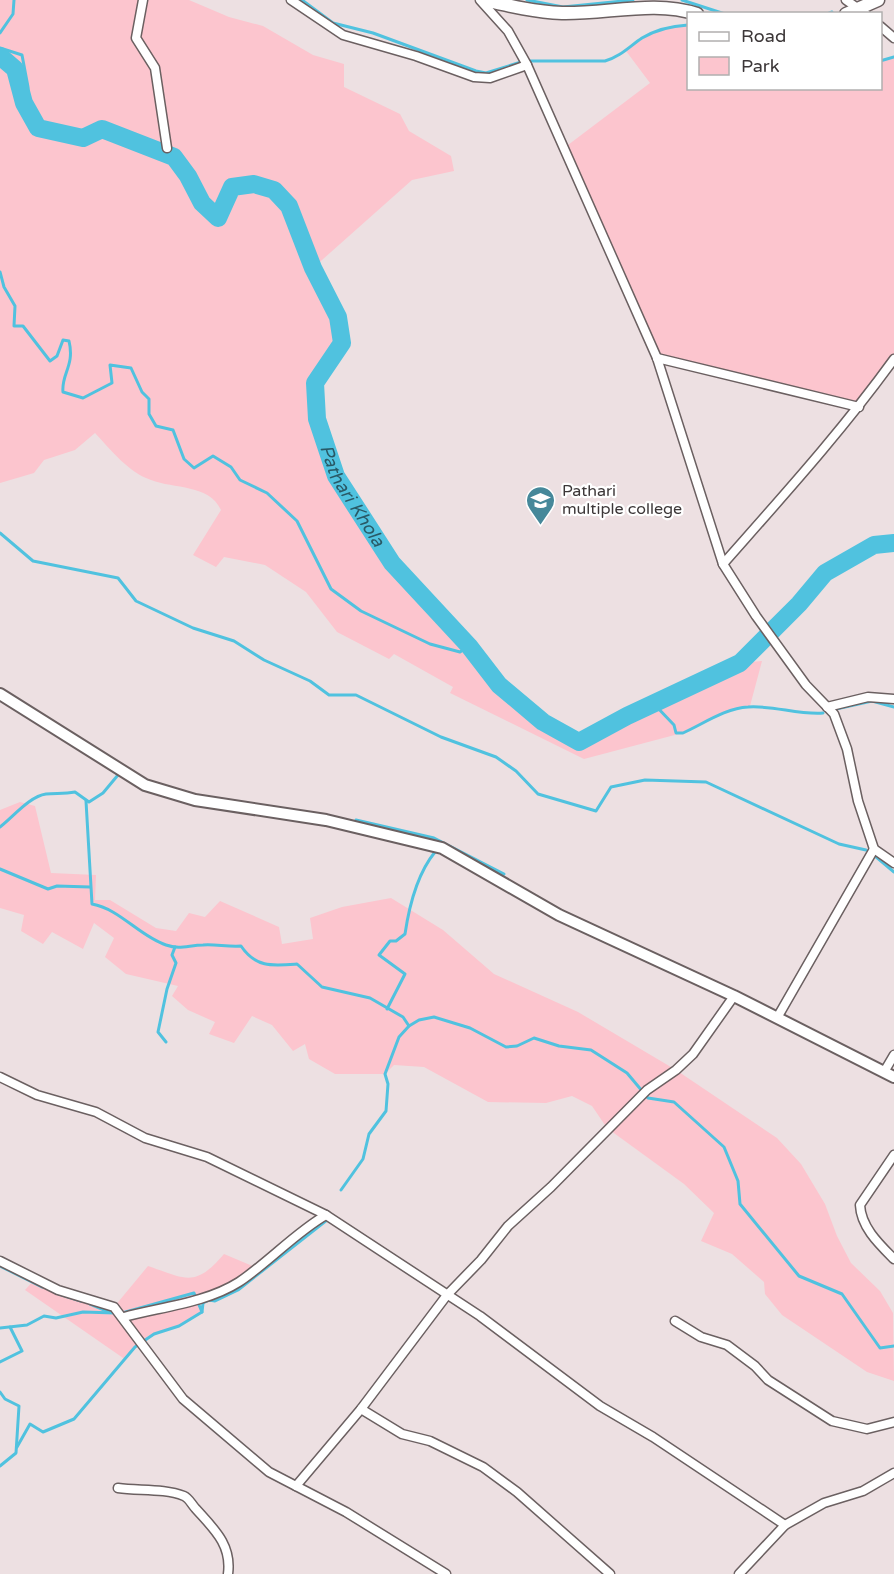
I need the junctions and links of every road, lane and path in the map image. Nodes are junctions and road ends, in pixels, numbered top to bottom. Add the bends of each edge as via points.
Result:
1 (143, 0) edge
2 (291, 0) edge
3 (482, 0) edge
4 (846, 0) edge
5 (878, 0) edge
6 (862, 11) edge
7 (690, 12) edge
8 (882, 28) edge
9 (894, 38) edge
10 (526, 65) junction
11 (167, 148) dead end
12 (657, 358) junction
13 (894, 359) edge
14 (859, 407) junction
15 (723, 564) junction
16 (0, 694) edge
17 (894, 699) edge
18 (827, 707) junction
19 (874, 849) junction
20 (894, 863) edge
21 (734, 996) junction
22 (777, 1017) junction
23 (894, 1054) edge
24 (889, 1074) edge
25 (0, 1077) edge
26 (893, 1160) edge
27 (326, 1215) junction
28 (894, 1259) edge
29 (0, 1261) edge
30 (447, 1295) junction
31 (124, 1317) junction
32 (675, 1321) dead end
33 (361, 1408) junction
34 (894, 1422) edge
35 (894, 1473) edge
36 (296, 1486) junction
37 (118, 1488) dead end
38 (785, 1525) junction
39 (228, 1574) edge
40 (446, 1574) edge
41 (610, 1574) edge
42 (739, 1574) edge

1 - 11 street via 136,38 154,68
2 - 10 street via 343,35 474,77 490,78
3 - 7 main road via 562,13 659,6
3 - 10 street via 508,31
4 - 6 street
5 - 6 main road
8 - 9 street
10 - 12 street
12 - 14 street
12 - 15 street
13 - 14 street
14 - 15 street
15 - 18 street via 806,685
16 - 21 street via 146,785 184,797 326,820 442,849 560,915
17 - 18 street via 868,697
18 - 19 street via 834,714 847,749
19 - 20 street
19 - 22 street
21 - 22 street
21 - 30 street via 693,1054 645,1092 508,1226
22 - 24 street
23 - 24 street
25 - 27 street via 38,1095 96,1112 145,1138 207,1157
26 - 28 street via 860,1205 871,1234
27 - 30 street
27 - 31 street via 237,1283 202,1297
29 - 31 street via 58,1290 114,1307
30 - 33 street
30 - 38 street via 600,1406 654,1437
31 - 36 street via 183,1400 269,1472
32 - 34 street via 701,1337 727,1345 768,1380 832,1421 867,1430
33 - 36 street
33 - 41 street via 402,1434 430,1441 483,1467
35 - 38 street via 863,1491 824,1503
36 - 40 street
37 - 39 street via 187,1496 224,1541
38 - 42 street

